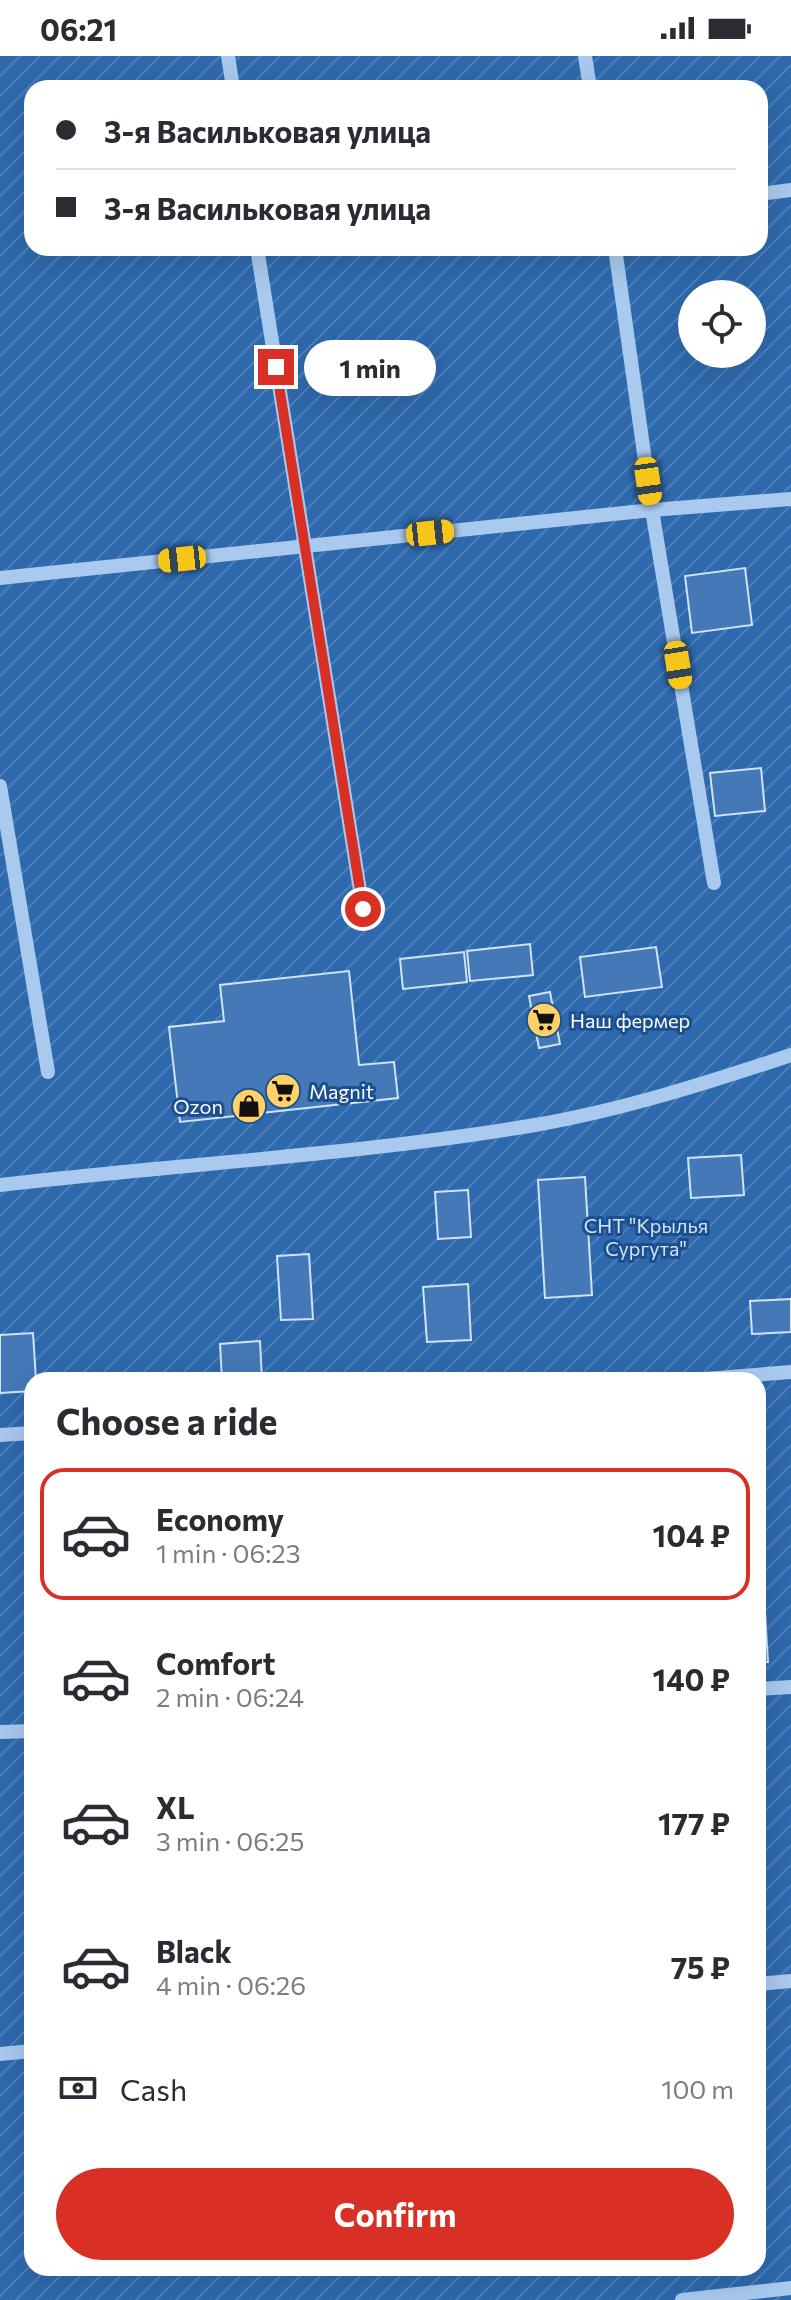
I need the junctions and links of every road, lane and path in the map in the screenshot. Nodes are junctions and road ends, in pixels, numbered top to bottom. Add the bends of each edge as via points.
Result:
1 (228, 56) edge
2 (585, 56) edge
3 (232, 80) edge
4 (589, 80) edge
5 (791, 190) edge
6 (768, 193) edge
7 (258, 256) edge
8 (616, 256) edge
9 (791, 499) edge
10 (652, 510) junction
11 (304, 547) junction
12 (0, 578) edge
13 (0, 786) edge
14 (714, 883) dead end
15 (363, 909) dead end
16 (791, 1055) edge
17 (48, 1072) dead end
18 (0, 1185) edge
19 (791, 1372) edge
20 (766, 1374) edge
21 (24, 1434) edge
22 (0, 1435) edge
23 (791, 1687) edge
24 (766, 1689) edge
25 (24, 1731) edge
26 (0, 1732) edge
27 (791, 1981) edge
28 (766, 1983) edge
29 (24, 2052) edge
30 (0, 2054) edge
31 (791, 2288) edge
32 (682, 2300) edge

1 - 3 street
2 - 4 street
5 - 6 street
7 - 11 street
8 - 10 street
9 - 10 street
10 - 11 street
10 - 14 street
11 - 12 street
11 - 15 street
13 - 17 street
16 - 18 street via 695,1087 538,1125 404,1144
19 - 20 street
21 - 22 street
23 - 24 street
25 - 26 street
27 - 28 street
29 - 30 street
31 - 32 street

